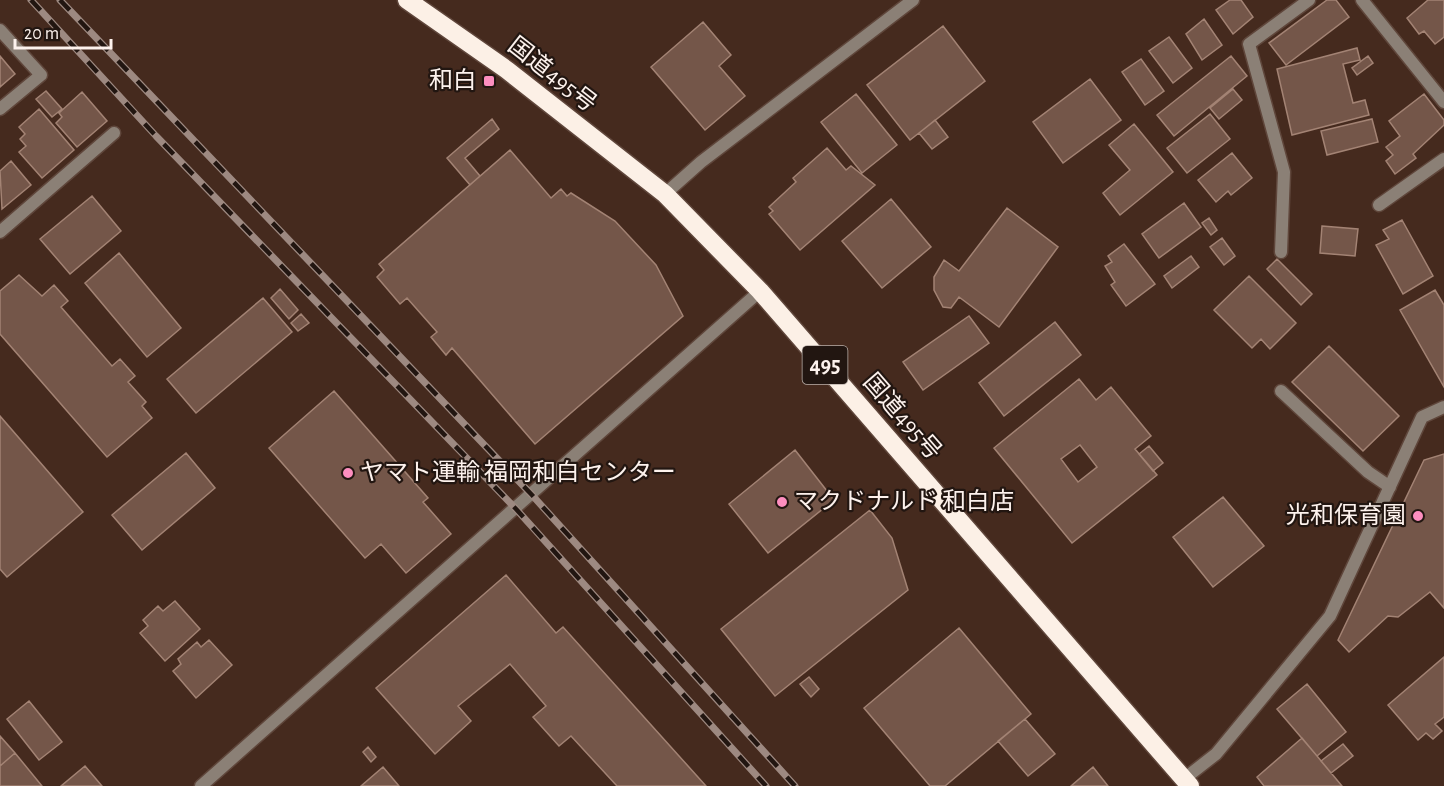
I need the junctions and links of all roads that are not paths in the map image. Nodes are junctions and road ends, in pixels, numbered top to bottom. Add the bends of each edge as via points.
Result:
1 (406, 0) edge
2 (913, 0) edge
3 (1309, 0) edge
4 (1362, 0) edge
5 (0, 30) edge
6 (1444, 102) edge
7 (0, 109) edge
8 (114, 133) dead end
9 (1444, 159) edge
10 (665, 194) junction
11 (1379, 205) dead end
12 (0, 232) edge
13 (1281, 252) dead end
14 (760, 291) junction
15 (1281, 391) dead end
16 (1444, 407) edge
17 (1390, 487) junction
18 (1187, 783) edge
19 (201, 786) edge

1 - 10 highway, 国道495号 / 495 via 507,70
2 - 10 street via 701,162
3 - 13 street via 1249,44 1284,172
4 - 6 street
5 - 7 street via 41,75
8 - 12 street
9 - 11 street
10 - 14 highway, 国道495号 / 495
14 - 18 highway, 国道495号 / 495
14 - 19 street
15 - 17 street via 1368,472
16 - 17 street via 1422,417
17 - 18 street via 1330,616 1216,754

